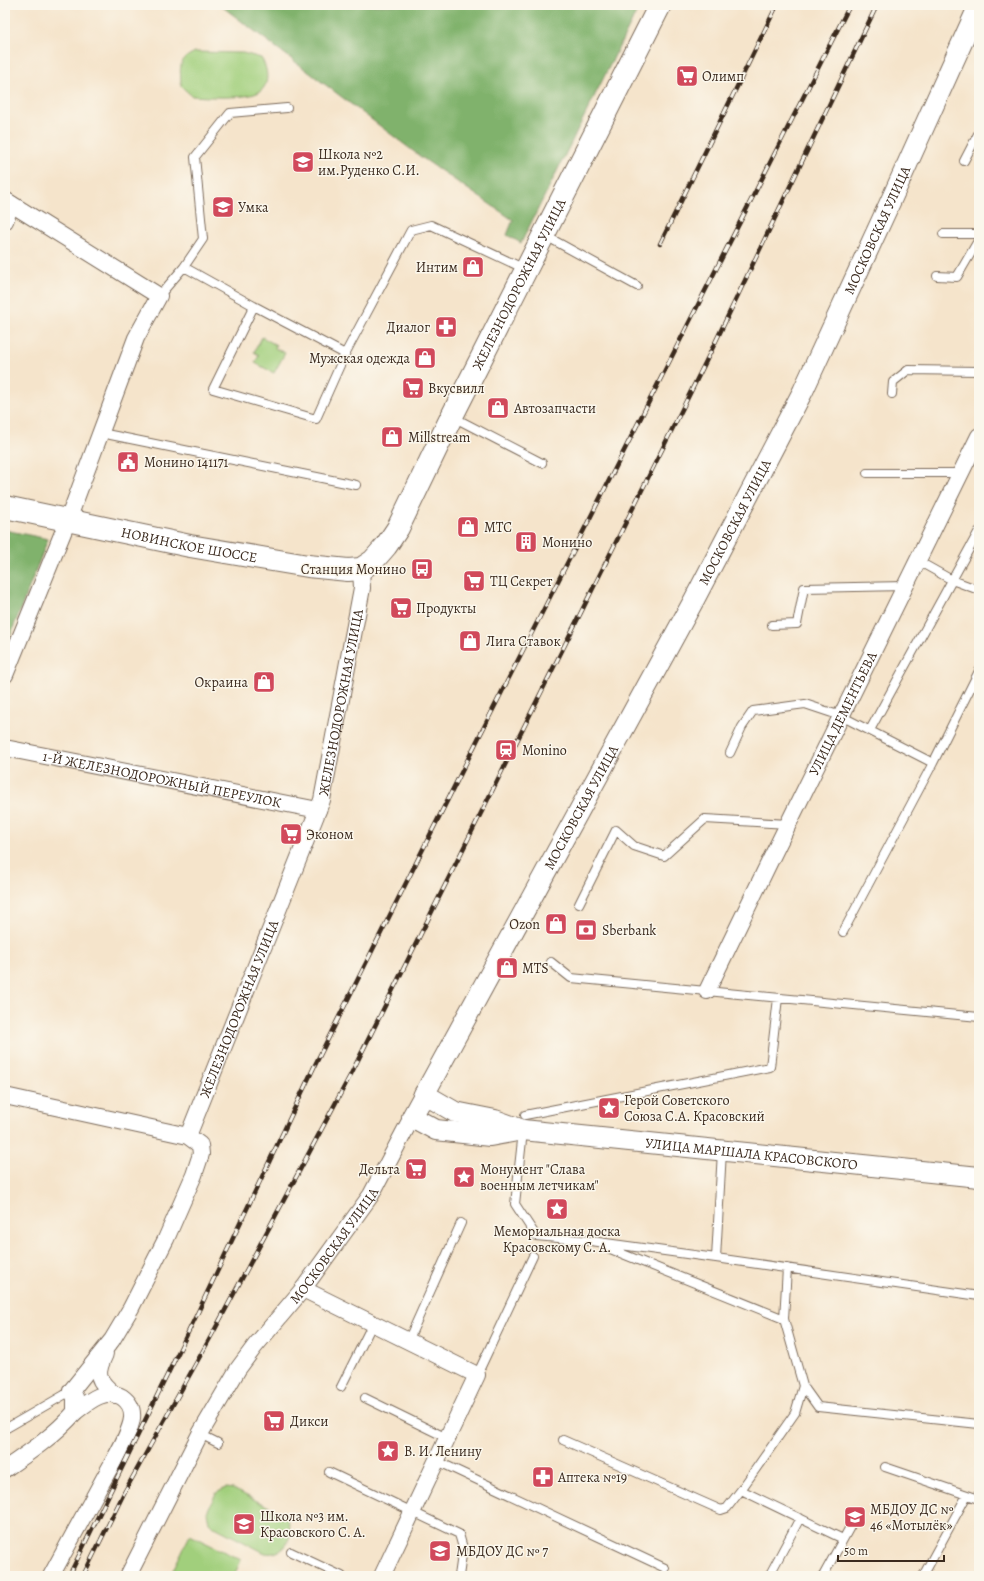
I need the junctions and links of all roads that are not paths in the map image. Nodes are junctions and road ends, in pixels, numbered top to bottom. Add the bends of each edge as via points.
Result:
1 (660, 5) edge
2 (979, 5) edge
3 (287, 108) dead end
4 (979, 132) edge
5 (964, 160) dead end
6 (8, 202) edge
7 (5, 221) edge
8 (943, 234) dead end
9 (979, 234) edge
10 (543, 235) junction
11 (979, 239) edge
12 (184, 267) junction
13 (526, 269) junction
14 (937, 276) dead end
15 (637, 286) dead end
16 (159, 296) junction
17 (254, 306) junction
18 (345, 354) junction
19 (979, 371) edge
20 (892, 394) dead end
21 (452, 416) junction
22 (101, 433) junction
23 (979, 436) edge
24 (542, 463) dead end
25 (867, 473) dead end
26 (961, 473) junction
27 (356, 485) dead end
28 (5, 507) edge
29 (68, 520) junction
30 (979, 531) edge
31 (918, 561) junction
32 (365, 573) junction
33 (952, 580) junction
34 (905, 586) junction
35 (979, 590) edge
36 (772, 625) dead end
37 (979, 671) edge
38 (5, 675) edge
39 (841, 716) junction
40 (870, 730) junction
41 (5, 748) edge
42 (730, 753) dead end
43 (934, 763) junction
44 (318, 810) junction
45 (788, 824) junction
46 (579, 904) dead end
47 (843, 932) dead end
48 (551, 962) dead end
49 (707, 991) junction
50 (778, 998) junction
51 (979, 1017) edge
52 (424, 1094) junction
53 (5, 1096) edge
54 (412, 1117) junction
55 (524, 1122) junction
56 (188, 1136) junction
57 (722, 1150) junction
58 (979, 1177) edge
59 (461, 1223) dead end
60 (591, 1242) junction
61 (532, 1256) dead end
62 (716, 1258) junction
63 (787, 1268) junction
64 (303, 1289) junction
65 (979, 1296) edge
66 (784, 1320) junction
67 (373, 1324) junction
68 (112, 1340) junction
69 (408, 1341) junction
70 (477, 1375) junction
71 (803, 1386) junction
72 (341, 1387) dead end
73 (115, 1395) junction
74 (365, 1398) dead end
75 (74, 1400) junction
76 (979, 1424) edge
77 (5, 1429) edge
78 (200, 1434) junction
79 (447, 1438) junction
80 (563, 1440) dead end
81 (218, 1443) dead end
82 (437, 1461) junction
83 (885, 1467) dead end
84 (5, 1469) edge
85 (329, 1472) dead end
86 (741, 1490) junction
87 (967, 1495) junction
88 (979, 1499) edge
89 (412, 1512) junction
90 (856, 1516) dead end
91 (800, 1518) junction
92 (843, 1539) junction
93 (291, 1552) dead end
94 (665, 1568) dead end
95 (51, 1576) edge
96 (128, 1576) edge
97 (342, 1576) edge
98 (382, 1576) edge
99 (459, 1576) edge
100 (769, 1576) edge
101 (823, 1576) edge
102 (923, 1576) edge

1 - 10 main road, ЖЕЛЕЗНОДОРОЖНАЯ УЛИЦА
2 - 52 street, МОСКОВСКАЯ УЛИЦА via 803,391 694,600
3 - 12 lane via 230,113 195,157 203,238
4 - 5 lane
6 - 7 street
6 - 16 street
8 - 9 lane
10 - 13 main road, ЖЕЛЕЗНОДОРОЖНАЯ УЛИЦА
10 - 15 lane
11 - 14 lane via 957,276
12 - 16 lane
12 - 17 lane
13 - 18 lane via 431,225 411,230
13 - 21 main road, ЖЕЛЕЗНОДОРОЖНАЯ УЛИЦА
16 - 22 street via 136,338
17 - 18 lane
17 - 18 lane via 213,389 316,419
19 - 20 lane via 908,370 893,382
21 - 24 lane
21 - 32 main road, ЖЕЛЕЗНОДОРОЖНАЯ УЛИЦА via 398,528
22 - 27 lane
22 - 29 street
23 - 26 street, УЛИЦА ДЕМЕНТЬЕВА
25 - 26 lane
26 - 31 street, УЛИЦА ДЕМЕНТЬЕВА
28 - 29 main road, НОВИНСКОЕ ШОССЕ
29 - 32 main road, НОВИНСКОЕ ШОССЕ via 190,546
29 - 38 street
30 - 33 lane
31 - 33 lane
31 - 34 street, УЛИЦА ДЕМЕНТЬЕВА
32 - 44 street, ЖЕЛЕЗНОДОРОЖНАЯ УЛИЦА via 330,764
33 - 35 lane
33 - 40 lane
34 - 36 lane via 804,588 797,624
34 - 39 street, УЛИЦА ДЕМЕНТЬЕВА
37 - 43 lane
39 - 40 lane
39 - 42 lane via 805,704 753,711
39 - 45 street, УЛИЦА ДЕМЕНТЬЕВА
40 - 43 lane
41 - 44 street, 1-Й ЖЕЛЕЗНОДОРОЖНЫЙ ПЕРЕУЛОК
43 - 47 lane
44 - 56 street, ЖЕЛЕЗНОДОРОЖНАЯ УЛИЦА
45 - 46 lane via 705,820 664,856 634,846 616,830
45 - 49 street, УЛИЦА ДЕМЕНТЬЕВА
48 - 49 lane via 571,978
49 - 50 lane
50 - 51 lane
50 - 55 lane via 770,1067
52 - 54 street, МОСКОВСКАЯ УЛИЦА
52 - 55 street, УЛИЦА МАРШАЛА КРАСОВСКОГО via 455,1112 495,1120
53 - 56 street
54 - 55 street, УЛИЦА МАРШАЛА КРАСОВСКОГО via 436,1130 490,1136
54 - 64 street, МОСКОВСКАЯ УЛИЦА via 371,1195
55 - 57 street, УЛИЦА МАРШАЛА КРАСОВСКОГО
55 - 60 lane via 515,1204 536,1236
56 - 68 street via 200,1145 201,1154 194,1175 148,1274
57 - 58 street, УЛИЦА МАРШАЛА КРАСОВСКОГО
57 - 62 lane
59 - 69 lane
60 - 62 lane
60 - 66 lane
61 - 70 lane
62 - 63 lane
63 - 65 lane
63 - 66 lane
64 - 67 street
64 - 78 street, МОСКОВСКАЯ УЛИЦА via 238,1369
66 - 71 lane
67 - 69 street
67 - 72 lane
68 - 73 street via 100,1365 99,1374 102,1384
68 - 75 street
69 - 70 street
70 - 79 street
71 - 76 lane via 818,1407
71 - 86 lane via 795,1413
73 - 75 street via 106,1394
73 - 95 street via 126,1400 131,1406 132,1418 120,1448
74 - 79 lane
75 - 77 lane
75 - 84 street via 62,1426
78 - 81 lane
78 - 96 street, МОСКОВСКАЯ УЛИЦА
79 - 82 street
80 - 86 lane via 715,1509 727,1508
82 - 89 street
82 - 94 lane
83 - 87 lane
85 - 89 lane
86 - 91 lane
87 - 88 lane
87 - 102 lane
89 - 98 street
89 - 99 lane via 459,1534 463,1548
90 - 92 lane
91 - 92 lane
91 - 100 lane
92 - 101 lane
93 - 97 lane

